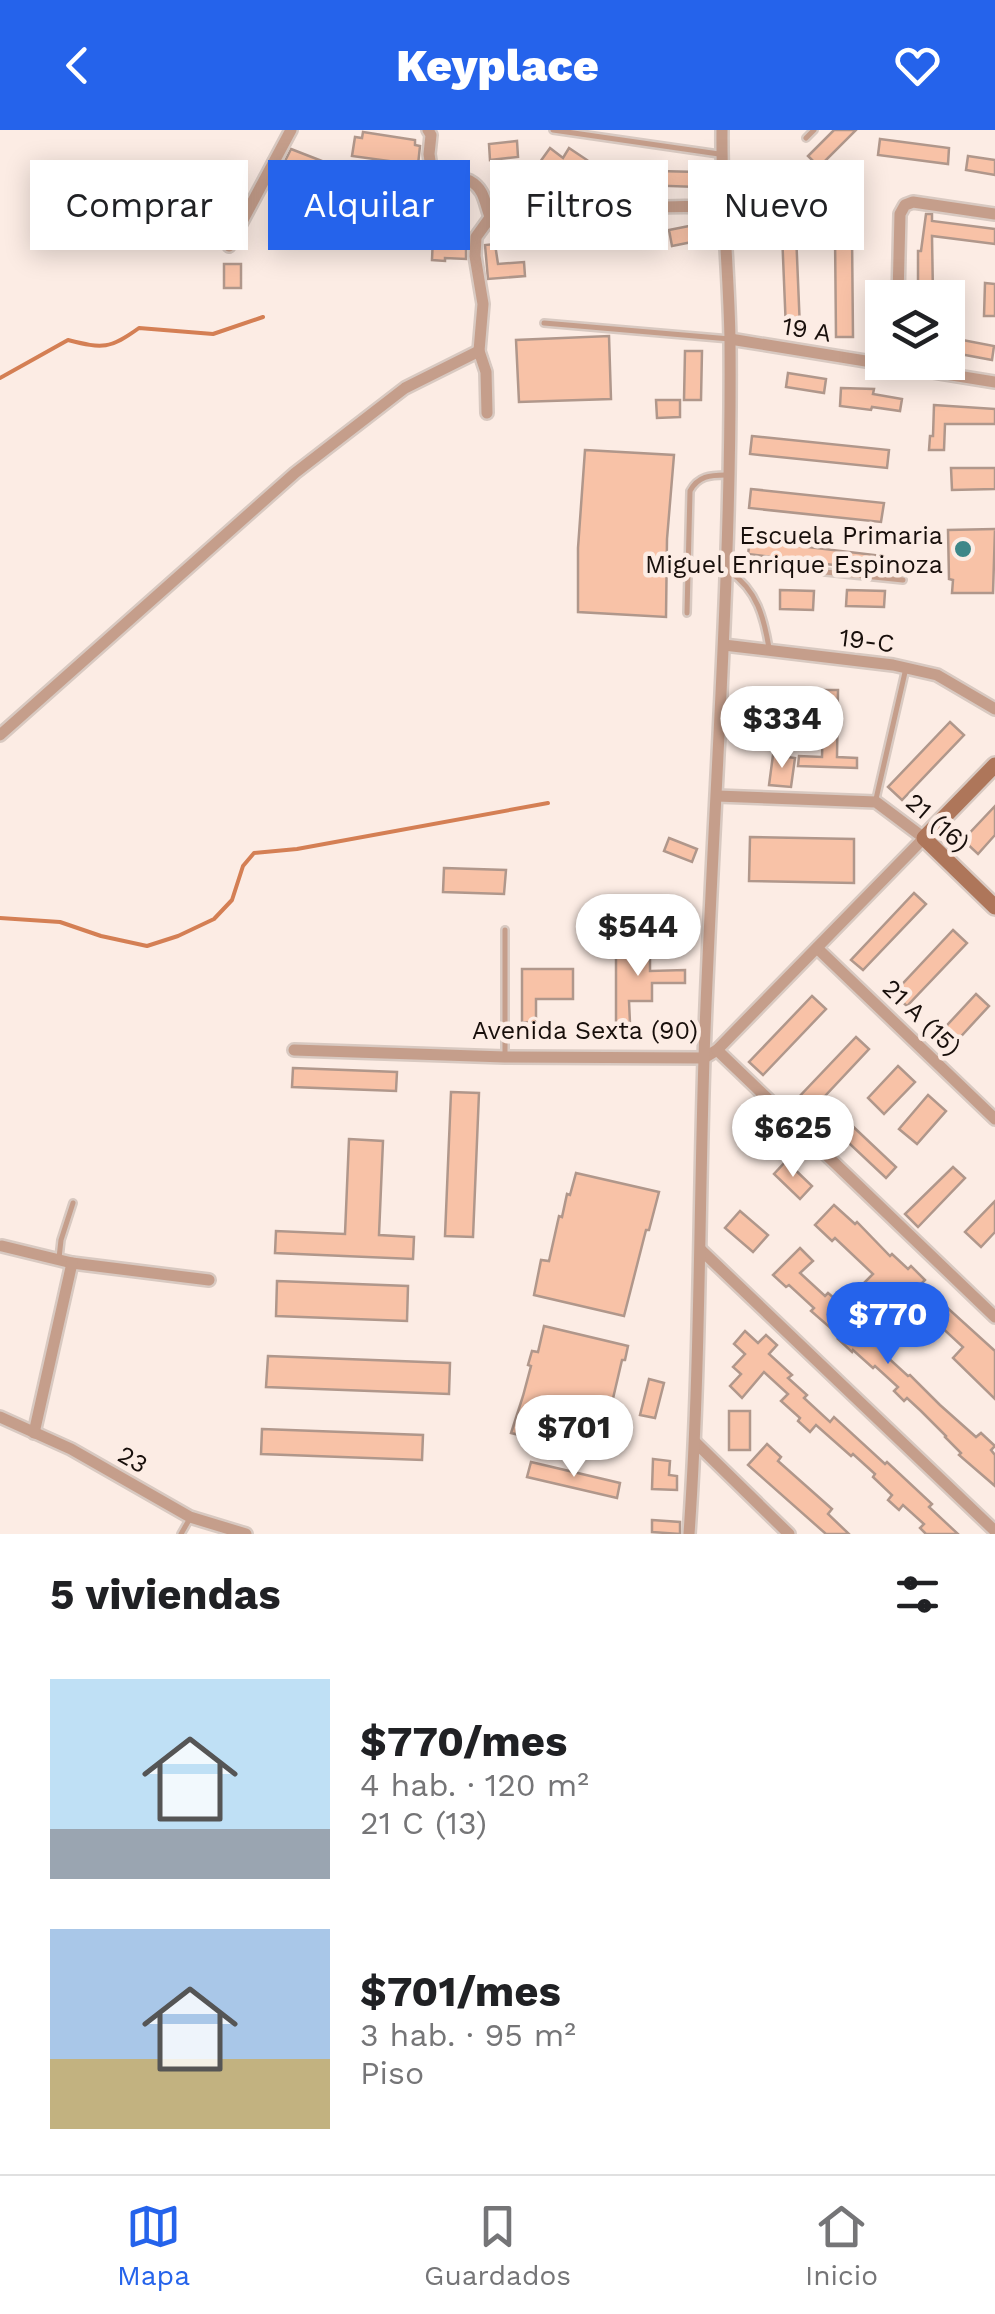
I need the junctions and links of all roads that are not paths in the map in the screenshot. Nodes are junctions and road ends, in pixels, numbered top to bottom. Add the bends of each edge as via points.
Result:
1 (291, 130) edge
2 (428, 130) edge
3 (554, 130) edge
4 (722, 130) edge
5 (814, 130) edge
6 (806, 138) dead end
7 (722, 154) junction
8 (430, 160) edge
9 (722, 160) edge
10 (470, 181) edge
11 (688, 207) edge
12 (248, 210) edge
13 (995, 214) edge
14 (489, 219) junction
15 (725, 250) edge
16 (898, 280) edge
17 (544, 324) dead end
18 (730, 339) junction
19 (479, 351) junction
20 (865, 359) edge
21 (965, 376) edge
22 (995, 382) edge
23 (487, 413) dead end
24 (728, 475) junction
25 (728, 566) junction
26 (903, 580) dead end
27 (688, 613) dead end
28 (724, 645) junction
29 (769, 651) junction
30 (906, 668) junction
31 (995, 710) edge
32 (0, 735) edge
33 (995, 765) edge
34 (718, 796) junction
35 (876, 802) junction
36 (924, 838) junction
37 (995, 907) edge
38 (505, 930) dead end
39 (817, 948) junction
40 (294, 1050) dead end
41 (717, 1050) junction
42 (504, 1057) junction
43 (704, 1058) junction
44 (995, 1119) edge
45 (73, 1203) dead end
46 (2, 1246) dead end
47 (701, 1250) junction
48 (59, 1258) junction
49 (72, 1263) junction
50 (209, 1280) dead end
51 (995, 1318) edge
52 (0, 1417) edge
53 (34, 1432) junction
54 (695, 1442) junction
55 (190, 1517) junction
56 (995, 1530) edge
57 (182, 1534) edge
58 (246, 1534) edge
59 (689, 1534) edge
60 (789, 1534) edge

1 - 12 street
2 - 8 street
3 - 7 lane
4 - 7 street
5 - 6 lane
7 - 9 street
10 - 14 street via 483,192
11 - 14 street via 651,208 591,232 529,238 505,233
13 - 16 street via 905,205
14 - 19 street via 476,237 483,304
15 - 18 street
17 - 18 lane
18 - 20 street, 19 A
18 - 24 street
19 - 23 street
19 - 32 street via 406,388 295,473
21 - 22 street, 19 A
24 - 25 street
24 - 27 lane via 701,478 690,490
25 - 26 lane
25 - 28 street
25 - 29 lane via 758,604
28 - 29 street, 19-C
28 - 34 street
29 - 30 street, 19-C
30 - 31 street, 19-C via 937,675
30 - 35 lane
33 - 36 street, Avenida Sexta (90)
34 - 35 street, 21 (16)
34 - 43 street
35 - 36 street, 21 (16)
36 - 37 street, 21 (16)
36 - 39 street, Avenida Sexta (90)
38 - 42 lane
39 - 41 street, Avenida Sexta (90)
39 - 44 street, 21 A (15)
40 - 42 street, Avenida Sexta (90)
41 - 43 street, Avenida Sexta (90)
41 - 51 street
42 - 43 street, Avenida Sexta (90)
43 - 47 street
45 - 48 lane
46 - 48 street
47 - 54 street
47 - 56 street
48 - 49 street
49 - 50 street
49 - 53 street
52 - 53 street, 23
53 - 55 street, 23
54 - 59 street
54 - 60 street
55 - 57 lane
55 - 58 street, 23

